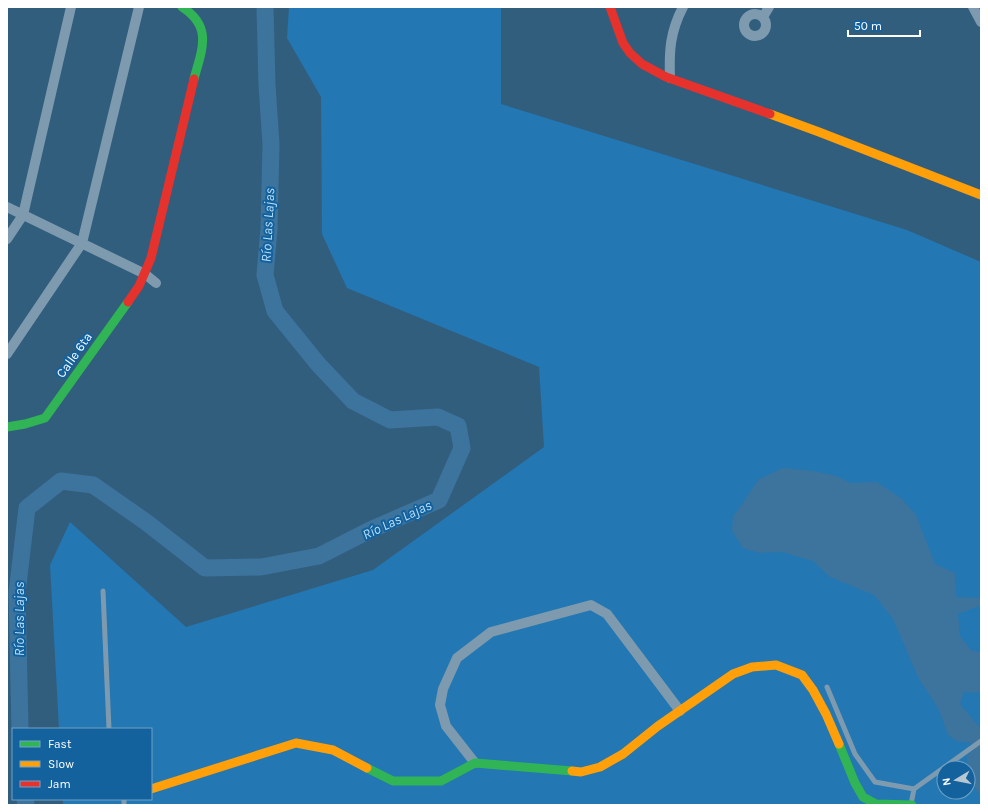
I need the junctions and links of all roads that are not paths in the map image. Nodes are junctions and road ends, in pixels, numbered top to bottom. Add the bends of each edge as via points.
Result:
1 (71, 7) edge
2 (139, 7) edge
3 (182, 7) edge
4 (610, 7) edge
5 (683, 7) edge
6 (769, 7) edge
7 (973, 7) edge
8 (763, 18) dead end
9 (981, 22) edge
10 (670, 78) junction
11 (981, 194) edge
12 (7, 207) edge
13 (23, 215) junction
14 (7, 239) edge
15 (82, 244) junction
16 (144, 274) junction
17 (156, 283) dead end
18 (7, 354) edge
19 (7, 427) edge
20 (103, 591) dead end
21 (826, 687) dead end
22 (680, 711) junction
23 (109, 728) edge
24 (981, 740) edge
25 (475, 763) junction
26 (152, 789) edge
27 (914, 789) junction
28 (912, 805) edge

1 - 13 street
2 - 15 street
3 - 16 street, Calle 6ta via 201,25 203,44 151,258
4 - 10 street via 619,34 630,54 648,68
5 - 10 street via 669,47
6 - 8 street
7 - 9 street
10 - 11 street
12 - 13 street
13 - 14 street
13 - 15 street
15 - 16 street
15 - 18 street
16 - 17 street
16 - 19 street, Calle 6ta via 139,286 45,418
20 - 23 lane
21 - 27 lane via 855,754 875,782
22 - 25 street via 623,754 600,767 581,772
22 - 25 street via 607,614 591,605 491,632 457,658 442,689 440,706 446,726
22 - 28 street via 733,674 752,667 776,665 802,675 826,714 863,797 876,804
24 - 27 lane
25 - 26 street via 441,781 393,781 333,750 296,743
27 - 28 lane

